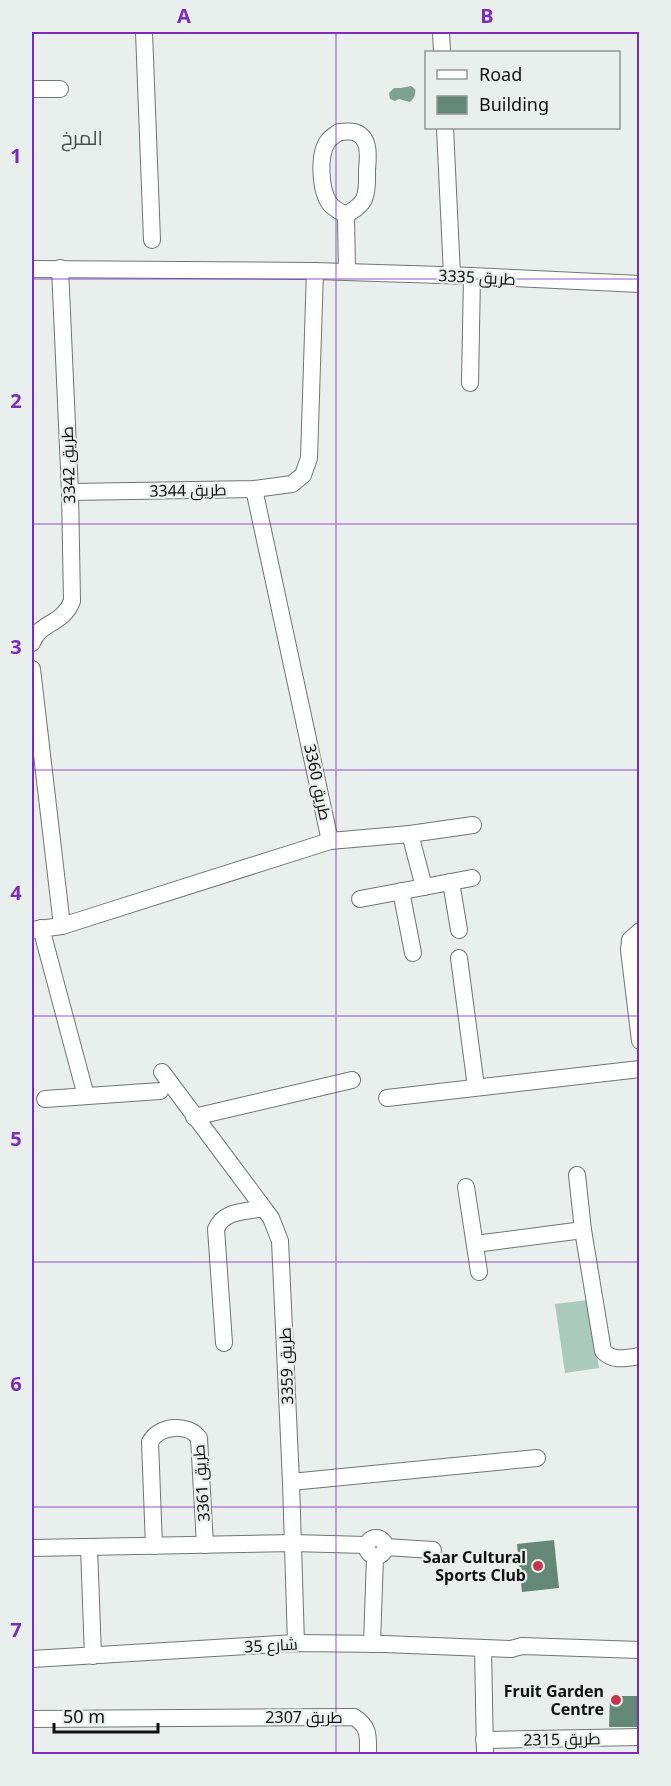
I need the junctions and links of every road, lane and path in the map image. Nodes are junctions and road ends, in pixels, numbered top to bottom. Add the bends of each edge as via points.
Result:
1 (144, 32) edge
2 (441, 32) edge
3 (442, 51) edge
4 (32, 89) edge
5 (60, 89) dead end
6 (445, 129) edge
7 (346, 215) junction
8 (152, 240) dead end
9 (60, 268) junction
10 (32, 269) edge
11 (315, 271) junction
12 (347, 272) junction
13 (452, 275) junction
14 (472, 276) junction
15 (639, 284) edge
16 (470, 383) dead end
17 (254, 489) junction
18 (70, 492) junction
19 (32, 643) edge
20 (32, 669) edge
21 (473, 825) dead end
22 (410, 834) junction
23 (330, 841) junction
24 (472, 878) dead end
25 (451, 882) junction
26 (424, 887) junction
27 (400, 891) junction
28 (360, 899) dead end
29 (62, 926) junction
30 (36, 929) edge
31 (459, 930) dead end
32 (639, 931) edge
33 (413, 953) dead end
34 (459, 958) dead end
35 (639, 1041) edge
36 (639, 1069) edge
37 (162, 1072) dead end
38 (351, 1080) dead end
39 (476, 1087) junction
40 (160, 1091) dead end
41 (86, 1096) junction
42 (387, 1098) dead end
43 (45, 1099) dead end
44 (194, 1117) junction
45 (577, 1175) dead end
46 (466, 1187) dead end
47 (263, 1208) junction
48 (583, 1230) junction
49 (475, 1244) junction
50 (479, 1272) dead end
51 (224, 1344) dead end
52 (639, 1356) edge
53 (537, 1458) dead end
54 (291, 1482) junction
55 (293, 1544) junction
56 (205, 1545) junction
57 (154, 1546) junction
58 (89, 1547) junction
59 (32, 1548) edge
60 (376, 1549) junction
61 (433, 1550) dead end
62 (296, 1643) junction
63 (372, 1644) junction
64 (483, 1648) junction
65 (512, 1649) junction
66 (639, 1650) edge
67 (93, 1656) junction
68 (32, 1659) edge
69 (639, 1659) edge
70 (32, 1719) edge
71 (639, 1737) edge
72 (484, 1747) edge
73 (368, 1755) edge

1 - 8 street
2 - 3 street
4 - 5 street
6 - 13 street
7 - 7 street via 331,206 325,195 322,151 329,138 339,132 354,132 367,145 367,189 364,200
7 - 12 street
9 - 10 street, طريق 3335
9 - 11 street, طريق 3335
9 - 18 street, طريق 3342
11 - 12 street, طريق 3335
11 - 17 street, طريق 3344 via 309,458 303,475 292,484
12 - 13 street, طريق 3335
13 - 14 street, طريق 3335
14 - 15 street, طريق 3335
14 - 16 street
17 - 18 street, طريق 3344
17 - 23 street, طريق 3360
18 - 19 street, طريق 3342 via 72,601 62,617 34,635
20 - 29 street
21 - 22 street
22 - 23 street
22 - 26 street
23 - 29 street, طريق 3360
24 - 25 street
25 - 26 street
25 - 31 street
26 - 27 street
27 - 28 street
27 - 33 street
29 - 30 street, طريق 3360
30 - 41 street
32 - 35 street via 630,940 629,950
34 - 39 street
36 - 39 street
37 - 44 street, طريق 3359
38 - 44 street
39 - 42 street
40 - 41 street
41 - 43 street
44 - 47 street, طريق 3359
45 - 48 street
46 - 49 street
47 - 51 street via 226,1215 216,1228
47 - 54 street, طريق 3359 via 276,1229 281,1252
48 - 49 street
48 - 52 street via 603,1351 614,1358
49 - 50 street
53 - 54 street
54 - 55 street, طريق 3359
55 - 56 street, طريق 3361
55 - 60 street, طريق 3361
55 - 62 street, طريق 3359
56 - 57 street, طريق 3361
56 - 57 street, طريق 3361 via 199,1438 195,1432 181,1429 159,1431 150,1442
57 - 58 street, طريق 3361
58 - 59 street, طريق 3361
58 - 67 street
60 - 61 street, طريق 3361
60 - 63 street
62 - 63 street, شارع 35
62 - 67 street, شارع 35
63 - 64 street, شارع 35
64 - 65 street, شارع 35
64 - 72 street
65 - 66 street, شارع 35 via 522,1646
65 - 69 street, شارع 35 via 528,1656
67 - 68 street, شارع 35
70 - 73 street, طريق 2307 via 354,1717 368,1731
71 - 72 street, طريق 2315

